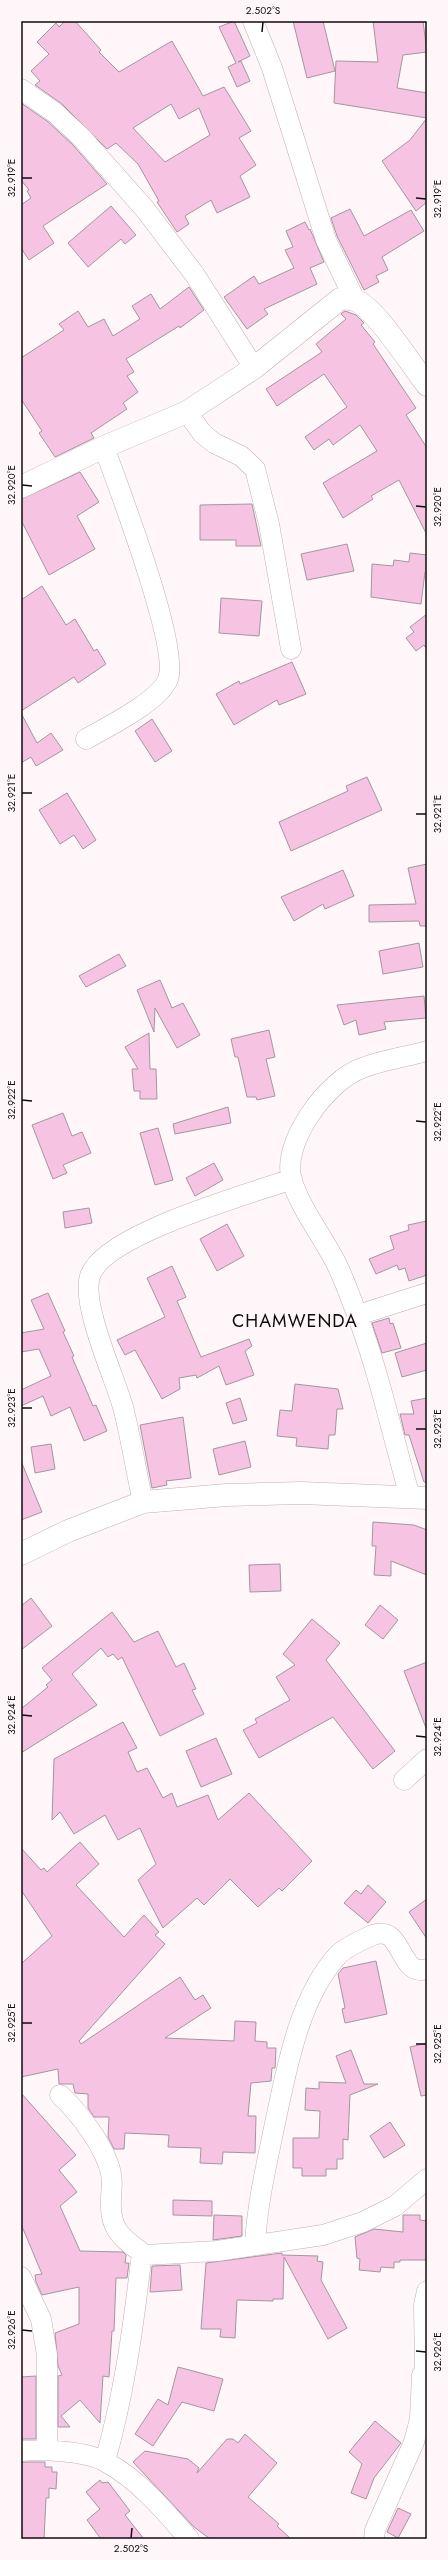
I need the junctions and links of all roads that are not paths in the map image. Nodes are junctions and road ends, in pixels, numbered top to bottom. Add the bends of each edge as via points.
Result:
1 (253, 21) edge
2 (21, 89) edge
3 (354, 300) junction
4 (254, 368) junction
5 (427, 385) edge
6 (187, 412) junction
7 (104, 447) junction
8 (21, 487) edge
9 (291, 649) dead end
10 (86, 739) dead end
11 (427, 1051) edge
12 (292, 1179) junction
13 (427, 1293) edge
14 (358, 1315) junction
15 (419, 1498) edge
16 (143, 1502) junction
17 (21, 1554) edge
18 (427, 1759) edge
19 (404, 1780) dead end
20 (427, 1969) edge
21 (60, 2095) dead end
22 (427, 2179) edge
23 (255, 2245) junction
24 (145, 2255) junction
25 (21, 2277) edge
26 (427, 2291) edge
27 (426, 2370) edge
28 (48, 2449) junction
29 (21, 2451) edge
30 (105, 2461) junction
31 (189, 2539) edge
32 (374, 2539) edge

1 - 3 street via 272,68 326,240
2 - 4 street via 54,112 81,137 144,208 195,274
3 - 4 street via 340,299
3 - 5 street via 361,303 385,328
4 - 6 street
6 - 7 street
6 - 9 street via 202,433 214,443 242,456 255,469 269,524
7 - 8 street
7 - 10 street via 141,552 163,627 171,665 168,679 157,694
11 - 12 street via 361,1068 329,1090 303,1127 292,1163
12 - 14 street via 299,1200 336,1262
12 - 16 street via 158,1226 105,1255 90,1275 88,1299 123,1408
13 - 14 street
14 - 15 street
15 - 16 street via 301,1493 227,1495
16 - 17 street via 68,1531
18 - 19 street
20 - 23 street via 417,1971 409,1967 394,1939 384,1934 374,1935 339,1953 317,1987 292,2047 283,2082 257,2214
21 - 24 street via 74,2108 107,2160 112,2176 112,2223 118,2232
22 - 23 street via 395,2206 363,2222 323,2235
23 - 24 street
24 - 30 street via 141,2261 129,2361 118,2418
25 - 28 street via 41,2319 47,2355
26 - 27 street via 424,2305
27 - 32 street via 422,2375 420,2419 414,2442 375,2530
28 - 29 street
28 - 30 street
30 - 31 street via 130,2478 155,2501

